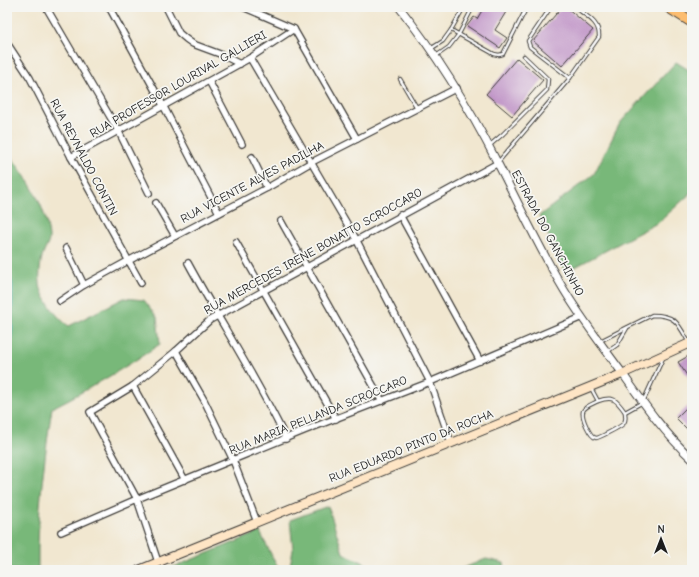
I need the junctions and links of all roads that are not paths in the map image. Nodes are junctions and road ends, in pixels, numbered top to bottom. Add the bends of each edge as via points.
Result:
1 (46, 7) edge
2 (109, 7) edge
3 (166, 7) edge
4 (243, 7) edge
5 (399, 7) edge
6 (464, 7) edge
7 (473, 7) edge
8 (527, 7) edge
9 (551, 7) edge
10 (575, 7) edge
11 (668, 7) edge
12 (692, 22) edge
13 (294, 29) junction
14 (451, 30) junction
15 (458, 34) junction
16 (7, 43) edge
17 (431, 49) junction
18 (435, 56) junction
19 (524, 56) dead end
20 (250, 58) junction
21 (240, 64) junction
22 (570, 78) junction
23 (400, 79) dead end
24 (209, 81) junction
25 (457, 88) junction
26 (164, 107) junction
27 (418, 108) junction
28 (119, 132) junction
29 (357, 139) junction
30 (242, 144) dead end
31 (489, 146) junction
32 (71, 157) junction
33 (252, 157) dead end
34 (310, 162) junction
35 (498, 163) junction
36 (267, 188) junction
37 (149, 192) dead end
38 (156, 203) dead end
39 (219, 213) junction
40 (400, 215) junction
41 (281, 221) dead end
42 (175, 236) junction
43 (356, 239) junction
44 (236, 242) dead end
45 (66, 248) dead end
46 (128, 261) junction
47 (188, 263) dead end
48 (308, 266) junction
49 (141, 283) dead end
50 (84, 286) junction
51 (264, 290) junction
52 (60, 301) dead end
53 (217, 316) junction
54 (582, 317) junction
55 (627, 328) junction
56 (599, 341) junction
57 (690, 343) edge
58 (176, 351) junction
59 (607, 352) junction
60 (665, 354) junction
61 (480, 361) junction
62 (622, 374) junction
63 (430, 382) junction
64 (133, 386) junction
65 (590, 387) junction
66 (382, 401) junction
67 (598, 401) junction
68 (643, 402) junction
69 (625, 412) junction
70 (336, 419) junction
71 (286, 439) junction
72 (451, 443) junction
73 (692, 459) edge
74 (233, 460) junction
75 (185, 480) junction
76 (137, 499) junction
77 (257, 522) junction
78 (61, 532) dead end
79 (158, 562) junction
80 (139, 570) edge

1 - 28 street
2 - 26 street
3 - 21 street via 179,33 186,39
4 - 13 street
5 - 17 street, ESTRADA DO GANCHINHO
6 - 14 lane
7 - 15 lane
8 - 15 lane via 503,54 494,54
9 - 22 lane via 528,41 535,52
10 - 22 lane via 597,24 600,37
11 - 12 highway
13 - 20 street, RUA PROFESSOR LOURIVAL GALLIERI
13 - 29 street
14 - 15 lane
14 - 17 lane via 443,41
15 - 18 lane via 449,47
16 - 32 street, RUA REYNALDO CONTIN via 30,78
17 - 18 street, ESTRADA DO GANCHINHO
18 - 25 street, ESTRADA DO GANCHINHO
19 - 31 lane via 548,79 547,90
20 - 21 street, RUA PROFESSOR LOURIVAL GALLIERI
20 - 34 street
21 - 24 street, RUA PROFESSOR LOURIVAL GALLIERI
22 - 35 lane
23 - 27 lane
24 - 26 street, RUA PROFESSOR LOURIVAL GALLIERI
24 - 30 street
25 - 27 street, RUA VICENTE ALVES PADILHA
25 - 31 street, ESTRADA DO GANCHINHO
26 - 28 street, RUA PROFESSOR LOURIVAL GALLIERI
26 - 39 street
27 - 29 street, RUA VICENTE ALVES PADILHA
28 - 32 street, RUA PROFESSOR LOURIVAL GALLIERI
28 - 37 street
29 - 34 street, RUA VICENTE ALVES PADILHA
31 - 35 street, ESTRADA DO GANCHINHO
32 - 46 street, RUA REYNALDO CONTIN
33 - 36 street
34 - 36 street, RUA VICENTE ALVES PADILHA
34 - 43 street
35 - 40 street, RUA MERCEDES IRENE BONATTO SCROCCARO
35 - 54 street, ESTRADA DO GANCHINHO via 552,270
36 - 39 street, RUA VICENTE ALVES PADILHA
38 - 42 street
39 - 42 street, RUA VICENTE ALVES PADILHA
40 - 43 street, RUA MERCEDES IRENE BONATTO SCROCCARO
40 - 61 street
41 - 48 street
42 - 46 street, RUA VICENTE ALVES PADILHA
43 - 48 street, RUA MERCEDES IRENE BONATTO SCROCCARO
43 - 63 street
44 - 51 street
45 - 50 street
46 - 49 street, RUA REYNALDO CONTIN
46 - 50 street, RUA VICENTE ALVES PADILHA
47 - 53 street
48 - 51 street, RUA MERCEDES IRENE BONATTO SCROCCARO
48 - 66 street
50 - 52 street, RUA VICENTE ALVES PADILHA
51 - 53 street, RUA MERCEDES IRENE BONATTO SCROCCARO
51 - 70 street
53 - 58 street, RUA MERCEDES IRENE BONATTO SCROCCARO
53 - 71 street via 246,362
54 - 56 street, ESTRADA DO GANCHINHO
54 - 61 street, RUA MARIA PELLANDA SCROCCARO
55 - 56 lane
55 - 57 lane via 652,316 671,317 678,323
55 - 59 lane via 617,345
56 - 59 street, ESTRADA DO GANCHINHO
57 - 60 main road, RUA EDUARDO PINTO DA ROCHA
58 - 64 street, RUA MERCEDES IRENE BONATTO SCROCCARO
58 - 74 street via 204,400
59 - 62 street, ESTRADA DO GANCHINHO
60 - 62 main road, RUA EDUARDO PINTO DA ROCHA
60 - 68 lane
61 - 63 street, RUA MARIA PELLANDA SCROCCARO
62 - 65 main road, RUA EDUARDO PINTO DA ROCHA
62 - 68 street, ESTRADA DO GANCHINHO
63 - 66 street, RUA MARIA PELLANDA SCROCCARO
63 - 72 street
64 - 75 street
64 - 76 street, RUA MERCEDES IRENE BONATTO SCROCCARO via 90,412
65 - 67 lane
65 - 72 main road, RUA EDUARDO PINTO DA ROCHA
66 - 70 street, RUA MARIA PELLANDA SCROCCARO
67 - 69 lane via 612,398 618,401
67 - 69 lane via 586,407 582,415 594,438 623,424 626,419
68 - 69 lane
68 - 73 street, ESTRADA DO GANCHINHO via 667,433
70 - 71 street, RUA MARIA PELLANDA SCROCCARO
71 - 74 street, RUA MARIA PELLANDA SCROCCARO
72 - 77 main road, RUA EDUARDO PINTO DA ROCHA
74 - 75 street, RUA MARIA PELLANDA SCROCCARO
74 - 77 street
75 - 76 street, RUA MARIA PELLANDA SCROCCARO
76 - 78 street, RUA MARIA PELLANDA SCROCCARO
76 - 79 street
77 - 79 main road, RUA EDUARDO PINTO DA ROCHA
79 - 80 main road, RUA EDUARDO PINTO DA ROCHA

